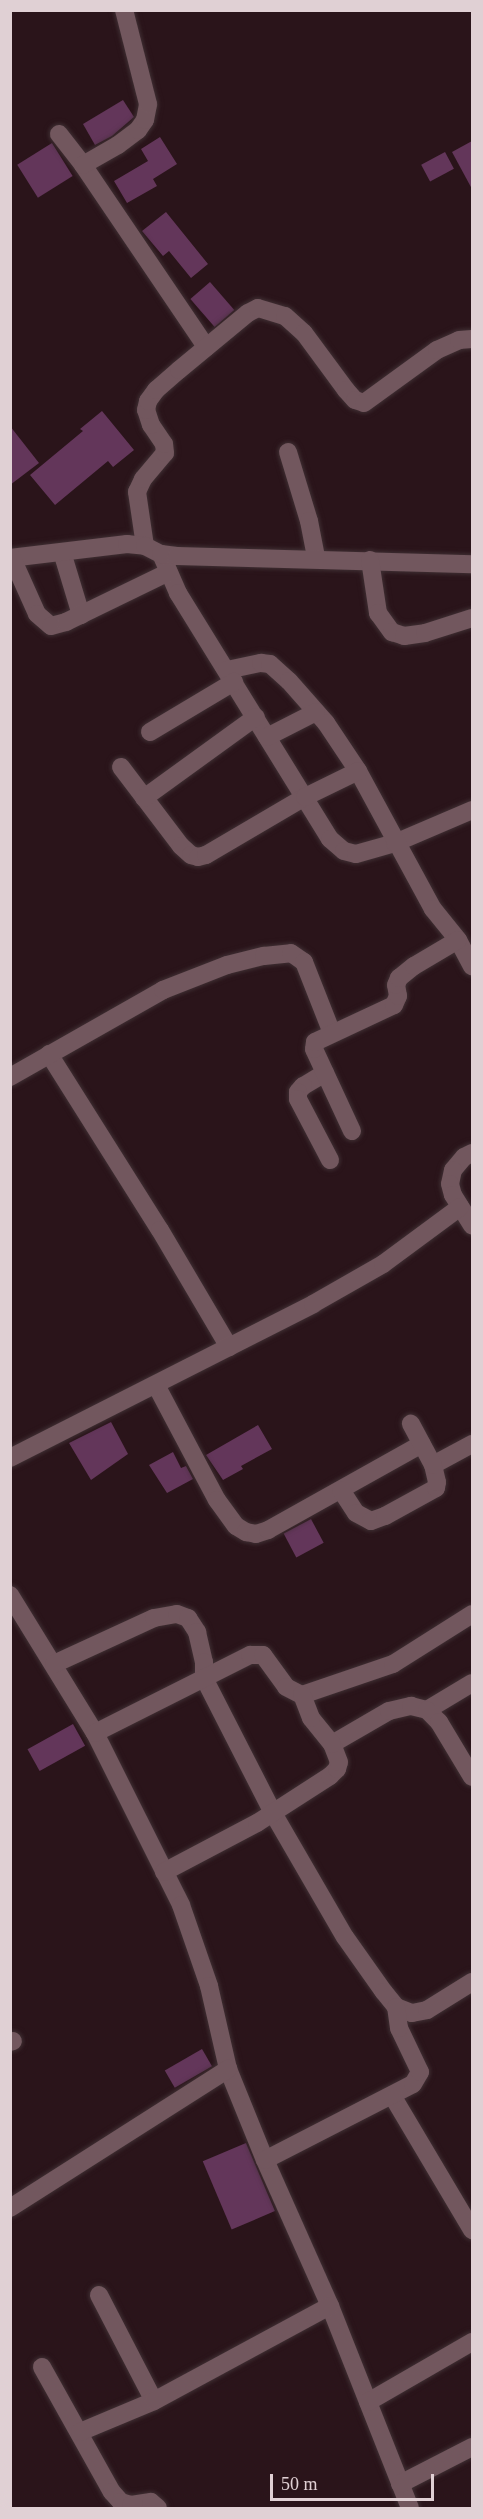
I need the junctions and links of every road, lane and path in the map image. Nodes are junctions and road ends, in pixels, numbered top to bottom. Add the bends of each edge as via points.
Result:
1 (124, 10) edge
2 (59, 134) dead end
3 (83, 165) junction
4 (472, 339) edge
5 (206, 347) junction
6 (288, 453) dead end
7 (153, 550) junction
8 (62, 552) junction
9 (11, 558) edge
10 (316, 558) junction
11 (370, 561) junction
12 (472, 564) edge
13 (169, 572) junction
14 (81, 615) junction
15 (472, 618) edge
16 (231, 676) junction
17 (316, 712) junction
18 (256, 717) junction
19 (150, 732) dead end
20 (267, 737) junction
21 (121, 767) dead end
22 (358, 771) junction
23 (305, 797) junction
24 (144, 798) junction
25 (472, 810) edge
26 (395, 843) junction
27 (459, 940) junction
28 (472, 966) edge
29 (332, 1033) junction
30 (49, 1054) junction
31 (325, 1073) junction
32 (10, 1077) edge
33 (352, 1131) dead end
34 (472, 1153) edge
35 (330, 1160) dead end
36 (460, 1207) junction
37 (472, 1226) edge
38 (229, 1347) junction
39 (156, 1384) junction
40 (411, 1424) dead end
41 (422, 1444) junction
42 (472, 1444) edge
43 (10, 1458) edge
44 (433, 1465) junction
45 (341, 1490) junction
46 (10, 1595) edge
47 (472, 1614) edge
48 (54, 1664) junction
49 (204, 1678) junction
50 (472, 1683) edge
51 (302, 1695) junction
52 (427, 1710) junction
53 (95, 1733) junction
54 (332, 1744) junction
55 (472, 1777) edge
56 (273, 1813) junction
57 (164, 1872) junction
58 (472, 1982) edge
59 (396, 2007) junction
60 (228, 2069) junction
61 (393, 2097) junction
62 (265, 2160) junction
63 (10, 2208) edge
64 (472, 2230) edge
65 (99, 2295) dead end
66 (330, 2306) junction
67 (472, 2342) edge
68 (42, 2367) dead end
69 (154, 2401) junction
70 (368, 2402) junction
71 (80, 2432) junction
72 (472, 2448) edge
73 (400, 2484) junction
74 (158, 2508) edge
75 (410, 2508) edge

1 - 3 street via 148,104 145,120 118,145
2 - 3 street
3 - 5 street
4 - 5 street via 437,350 364,403 346,390 304,333 276,312 258,308
5 - 7 street via 148,401 146,411 165,453 137,492
6 - 10 street
7 - 8 street via 127,544
7 - 10 street via 201,558
7 - 13 street
8 - 9 street
8 - 14 street
9 - 14 street via 37,614 46,622 51,626
10 - 11 street
11 - 12 street
11 - 15 street via 378,613 392,632 404,636 425,633
13 - 14 street
13 - 16 street via 178,593
16 - 17 street via 261,663 270,664
16 - 18 street
16 - 19 street
17 - 20 street
17 - 22 street
18 - 20 street
18 - 24 street
20 - 23 street
21 - 24 street
22 - 23 street
22 - 26 street
23 - 24 street via 198,857 181,846
23 - 26 street via 330,838 344,851 356,854
25 - 26 street
26 - 27 street via 433,909
27 - 28 street
27 - 29 street via 399,978 394,1005
29 - 30 street via 304,962 291,953 264,956 196,976 163,990
29 - 31 street via 320,1038 314,1049
30 - 32 street
30 - 38 street
31 - 33 street
31 - 35 street via 303,1086 298,1099
34 - 36 street via 453,1170 450,1184
36 - 37 street
36 - 38 street via 383,1264
38 - 39 street
39 - 43 street
39 - 45 street via 217,1500 236,1526 246,1532 268,1530
40 - 41 street
41 - 44 street
41 - 45 street
42 - 44 street
44 - 45 street via 436,1488 371,1521 356,1513
46 - 48 street
47 - 51 street via 393,1664
48 - 49 street via 154,1618 177,1614 188,1618 196,1632
48 - 53 street
49 - 51 street via 250,1655 263,1655 286,1687
49 - 53 street
49 - 56 street
50 - 52 street
51 - 54 street via 311,1718
52 - 54 street via 411,1706 389,1711
52 - 55 street via 439,1722
53 - 57 street
54 - 56 street via 338,1769
56 - 57 street
56 - 59 street via 345,1937
57 - 60 street via 181,1905 209,1986
58 - 59 street via 428,2010 412,2013
59 - 61 street via 399,2028 420,2072 413,2084
60 - 62 street
60 - 63 street
61 - 62 street
61 - 64 street
62 - 66 street
65 - 69 street
66 - 69 street
66 - 70 street
67 - 70 street
68 - 71 street
69 - 71 street
70 - 73 street
71 - 74 street via 121,2502 151,2502
72 - 73 street
73 - 75 street

